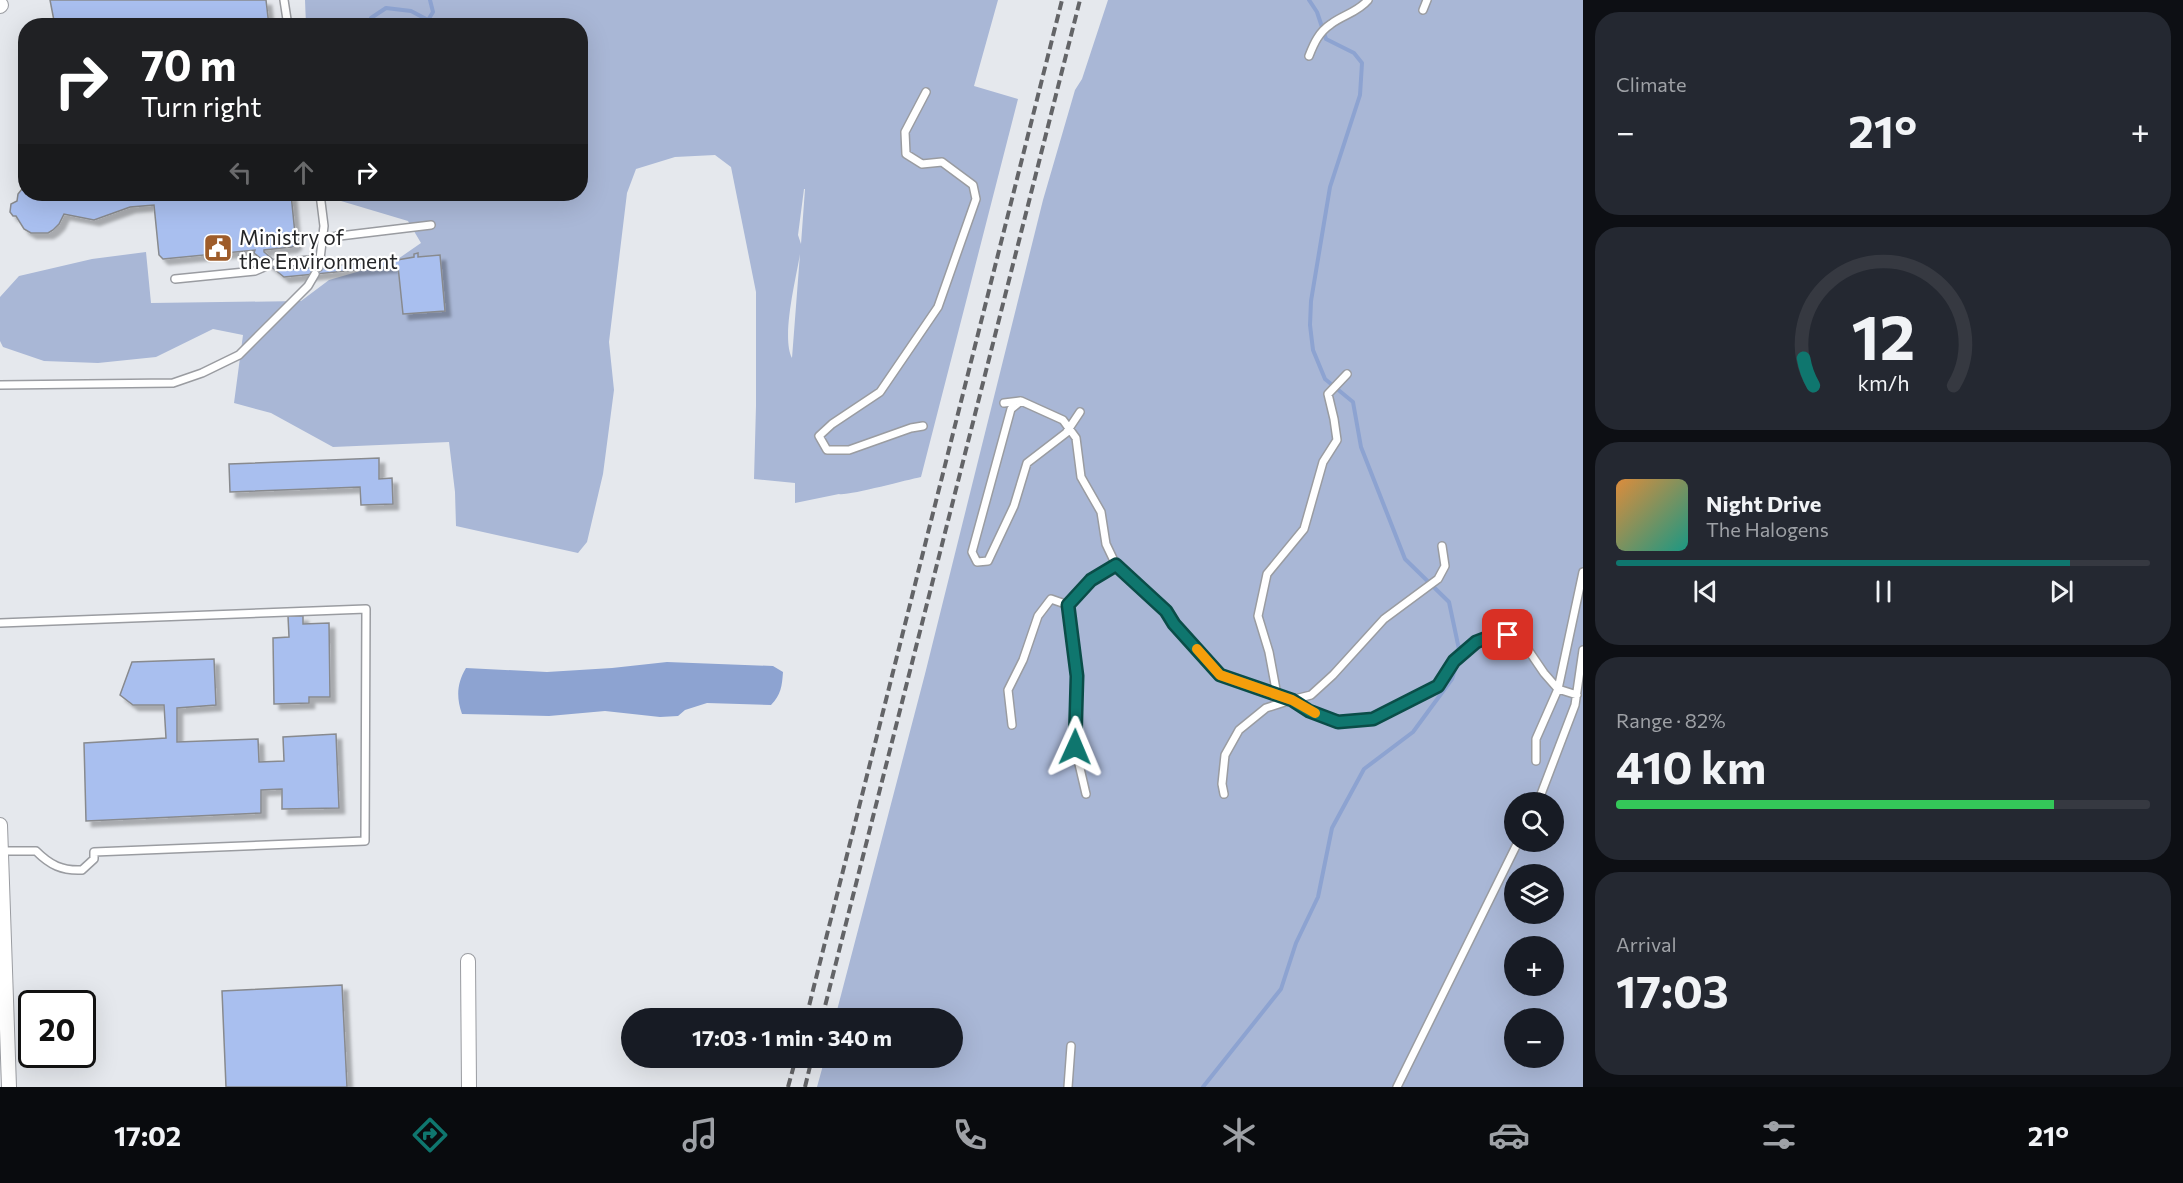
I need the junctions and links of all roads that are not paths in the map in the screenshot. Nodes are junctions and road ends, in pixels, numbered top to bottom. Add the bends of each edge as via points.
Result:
1 (284, 0) edge
2 (1368, 0) edge
3 (1427, 0) edge
4 (1424, 10) dead end
5 (287, 18) edge
6 (1309, 56) dead end
7 (926, 92) dead end
8 (321, 201) edge
9 (431, 225) dead end
10 (323, 238) junction
11 (318, 267) junction
12 (175, 279) dead end
13 (1347, 374) dead end
14 (0, 385) edge
15 (1021, 401) junction
16 (1004, 403) dead end
17 (1080, 412) dead end
18 (923, 426) dead end
19 (1069, 429) junction
20 (1442, 546) dead end
21 (1116, 565) junction
22 (1583, 572) edge
23 (1068, 605) junction
24 (0, 623) edge
25 (1583, 650) edge
26 (1558, 689) junction
27 (1277, 695) junction
28 (1576, 695) junction
29 (1292, 700) junction
30 (1012, 725) dead end
31 (1536, 761) dead end
32 (1542, 792) edge
33 (1086, 794) dead end
34 (1224, 794) dead end
35 (0, 825) edge
36 (1, 851) edge
37 (1513, 852) edge
38 (468, 961) dead end
39 (1071, 1046) dead end
40 (9, 1087) edge
41 (469, 1087) edge
42 (1068, 1087) edge
43 (1397, 1087) edge

1 - 5 lane
2 - 6 lane via 1318,36
3 - 4 lane
7 - 18 lane via 905,132 906,154 922,164 942,162 973,185 976,198 938,307 880,392 819,436 827,450 849,450
8 - 10 lane
9 - 10 lane
10 - 11 lane
11 - 12 lane via 273,264 255,271
11 - 14 lane via 308,286 239,355 202,373 173,382
13 - 27 lane via 1328,394 1337,440 1323,462 1304,529 1268,573 1258,616
15 - 16 lane
15 - 19 lane via 1063,420
15 - 19 lane via 1011,409 980,518 972,552 977,562 988,561 1014,506 1027,463
17 - 19 lane
19 - 21 lane via 1076,438 1080,477 1101,513 1106,544
20 - 29 lane via 1445,566 1438,579 1384,619 1311,695
21 - 23 lane via 1091,580
21 - 27 lane via 1166,611 1220,675
22 - 26 lane
23 - 30 lane via 1051,599 1038,616 1008,690
23 - 33 lane via 1077,676 1075,747
24 - 36 lane via 366,609 365,841 94,852 94,859 82,870 68,871 36,851
25 - 28 lane
26 - 28 lane
26 - 29 lane via 1527,648 1508,635 1476,642 1454,661 1438,686 1373,719 1338,722
26 - 31 lane via 1536,739
27 - 29 lane
28 - 32 lane
29 - 34 lane via 1266,708 1239,730 1225,755
35 - 36 street
36 - 40 street
37 - 43 lane
38 - 41 street
39 - 42 lane

